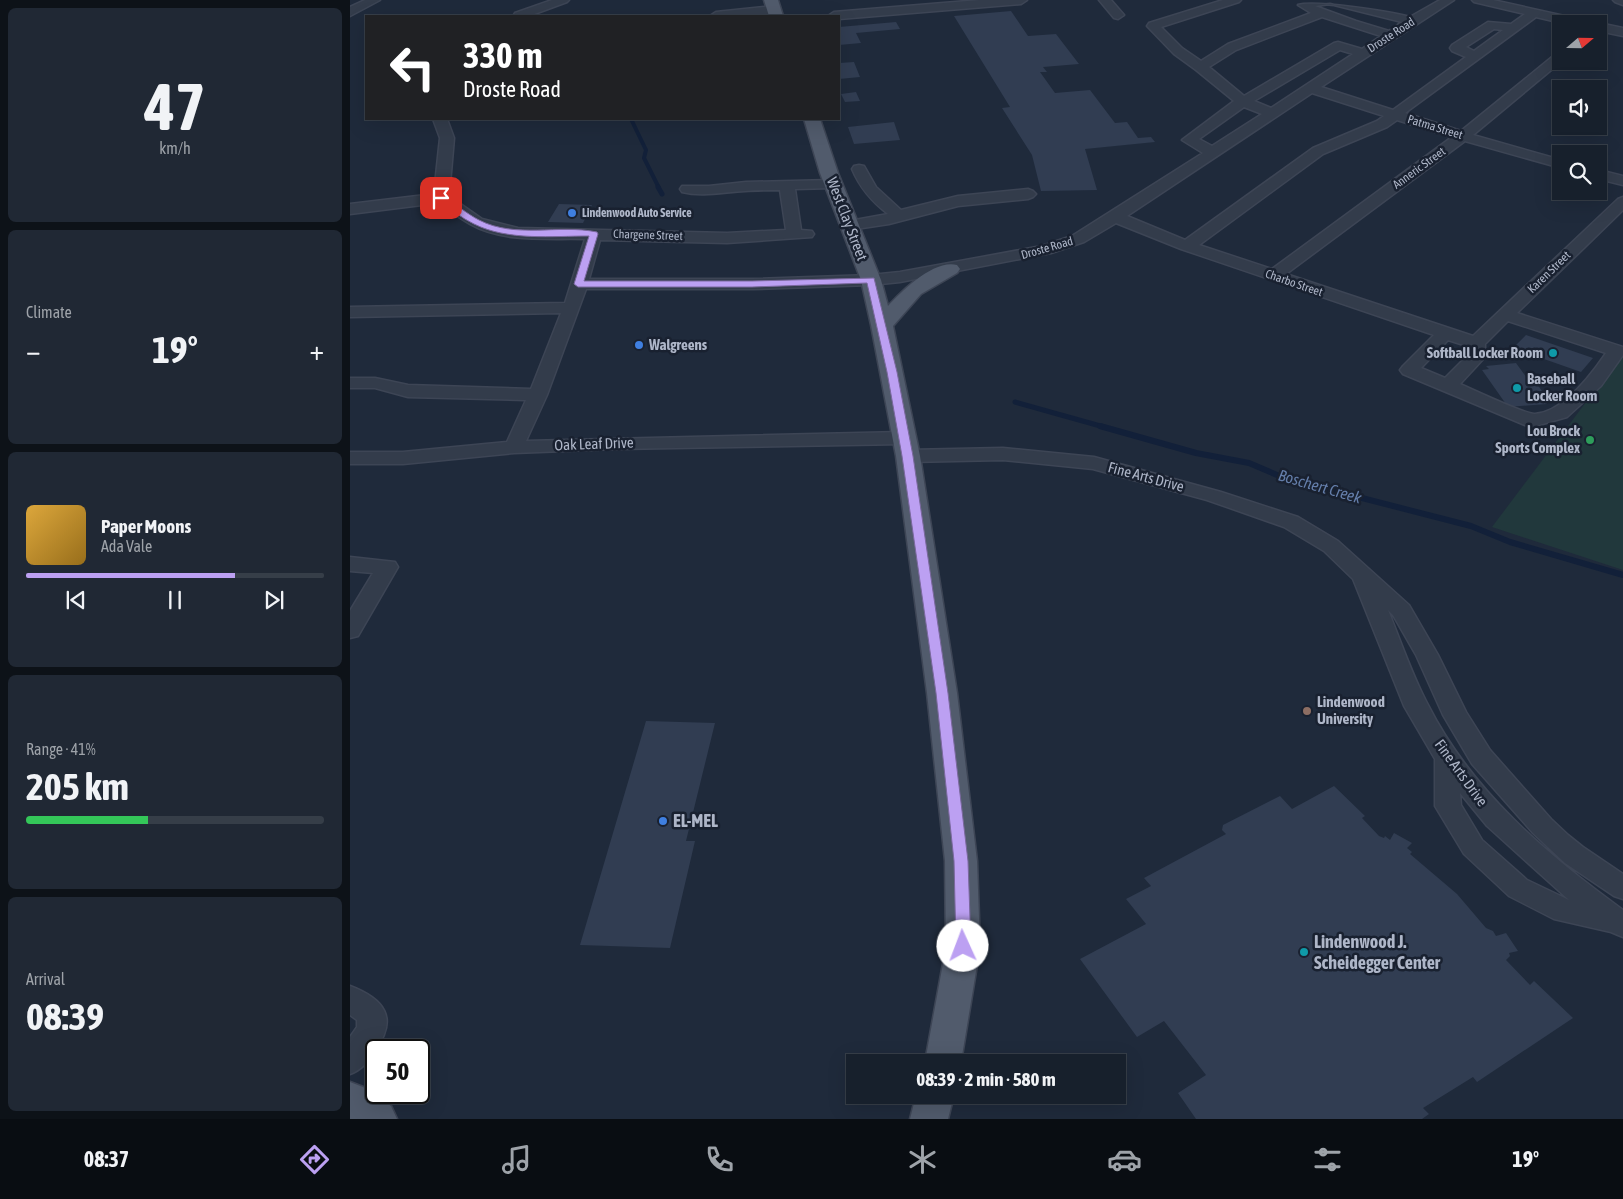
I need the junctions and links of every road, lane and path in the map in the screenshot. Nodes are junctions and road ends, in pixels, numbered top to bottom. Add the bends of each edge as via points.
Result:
1 (374, 0) edge
2 (563, 0) edge
3 (1021, 0) edge
4 (1105, 0) edge
5 (1235, 0) edge
6 (1448, 0) edge
7 (1478, 0) edge
8 (1531, 0) edge
9 (1618, 0) edge
10 (1623, 1) edge
11 (1298, 3) edge
12 (774, 9) edge
13 (1517, 9) junction
14 (350, 12) edge
15 (1321, 13) junction
16 (1118, 14) dead end
17 (1534, 14) junction
18 (522, 15) edge
19 (724, 15) edge
20 (840, 15) edge
21 (1552, 18) edge
22 (1412, 21) junction
23 (1515, 28) junction
24 (1608, 29) edge
25 (1623, 32) edge
26 (1392, 35) junction
27 (1363, 53) junction
28 (1476, 56) junction
29 (1552, 63) edge
30 (1306, 66) junction
31 (1201, 67) junction
32 (1333, 74) junction
33 (1310, 88) junction
34 (1238, 104) junction
35 (1272, 114) junction
36 (1395, 115) junction
37 (440, 120) edge
38 (812, 120) edge
39 (1253, 126) junction
40 (1463, 136) junction
41 (1212, 152) junction
42 (1552, 161) edge
43 (859, 169) dead end
44 (1607, 176) edge
45 (1623, 181) edge
46 (834, 184) junction
47 (786, 186) junction
48 (687, 189) dead end
49 (1028, 194) dead end
50 (441, 198) junction
51 (1623, 202) edge
52 (350, 209) edge
53 (899, 216) junction
54 (1115, 217) junction
55 (849, 224) junction
56 (594, 234) junction
57 (1187, 246) junction
58 (950, 269) junction
59 (1273, 276) junction
60 (870, 280) junction
61 (578, 284) junction
62 (572, 308) junction
63 (350, 312) edge
64 (1506, 314) junction
65 (882, 324) junction
66 (1445, 333) junction
67 (1476, 343) junction
68 (350, 383) edge
69 (1448, 386) junction
70 (538, 395) junction
71 (906, 446) junction
72 (514, 447) junction
73 (350, 458) edge
74 (350, 564) edge
75 (1362, 574) junction
76 (350, 630) edge
77 (1448, 759) junction
78 (1623, 888) edge
79 (1621, 923) edge
80 (350, 999) edge
81 (945, 1054) edge
82 (350, 1060) edge
83 (350, 1100) edge
84 (933, 1104) edge
85 (378, 1119) edge
86 (929, 1119) edge

1 - 14 street
2 - 18 street
3 - 20 street
4 - 16 street
5 - 31 street via 1153,26 1178,51
6 - 22 street, Droste Road
7 - 13 street
8 - 13 street
9 - 10 street
11 - 15 street
11 - 22 street via 1330,0
12 - 19 street
13 - 17 street
15 - 26 street
15 - 31 street via 1232,47
17 - 21 street
17 - 23 street
22 - 26 street, Droste Road
23 - 28 street
23 - 28 street via 1492,25 1456,48
24 - 25 street
26 - 27 street, Droste Road
27 - 30 street via 1338,46
27 - 32 street, Droste Road
28 - 36 street
29 - 40 street, Anneric Street
30 - 32 street
30 - 34 street
31 - 34 street
32 - 33 street, Droste Road
33 - 35 street, Droste Road
33 - 36 street, Patma Street
34 - 35 street
34 - 39 street
34 - 41 street via 1189,140
35 - 39 street, Droste Road
36 - 40 street, Patma Street
36 - 57 street via 1371,130 1318,152
37 - 50 street via 447,138
38 - 46 main road, West Clay Street
39 - 41 street, Droste Road
40 - 42 street, Patma Street
40 - 59 street, Anneric Street
41 - 54 street, Droste Road
43 - 53 street via 865,186
44 - 45 street
46 - 47 street
46 - 55 main road, West Clay Street
47 - 48 street
47 - 56 street, Chargene Street via 800,234 727,238
49 - 53 street via 958,201
50 - 52 street
50 - 56 street, Chargene Street via 477,222 495,228 518,233
51 - 64 street, Karen Street
53 - 55 street
54 - 57 street, Charbo Street
54 - 58 street, Droste Road via 1078,239 1046,250
55 - 60 main road, West Clay Street
56 - 61 street
57 - 59 street, Charbo Street
58 - 60 street, Droste Road
58 - 65 main road via 914,290
59 - 66 street, Charbo Street
60 - 61 street, Droste Road
60 - 65 main road, West Clay Street
61 - 62 street
62 - 63 street
62 - 70 street
64 - 67 street, Karen Street
64 - 69 street via 1617,351 1595,382 1560,413 1532,422
65 - 71 main road, West Clay Street
66 - 67 street, Charbo Street
66 - 69 street via 1409,370
67 - 69 street via 1476,356
68 - 70 street via 375,383 408,391
70 - 72 street
71 - 72 street, Oak Leaf Drive via 846,440
71 - 75 street, Fine Arts Drive via 1094,463 1214,496 1291,522 1331,546
71 - 81 main road, West Clay Street via 942,693 961,861 963,946
72 - 73 street, Oak Leaf Drive via 403,458
74 - 76 street via 387,567
75 - 77 street, Fine Arts Drive via 1416,706
75 - 78 street, Fine Arts Drive via 1401,610 1480,757 1559,842
77 - 79 street, Fine Arts Drive via 1496,819 1571,887
77 - 79 street via 1448,806 1473,848 1518,888 1564,911
80 - 82 street via 372,1013 372,1031
83 - 85 main road
84 - 86 main road

